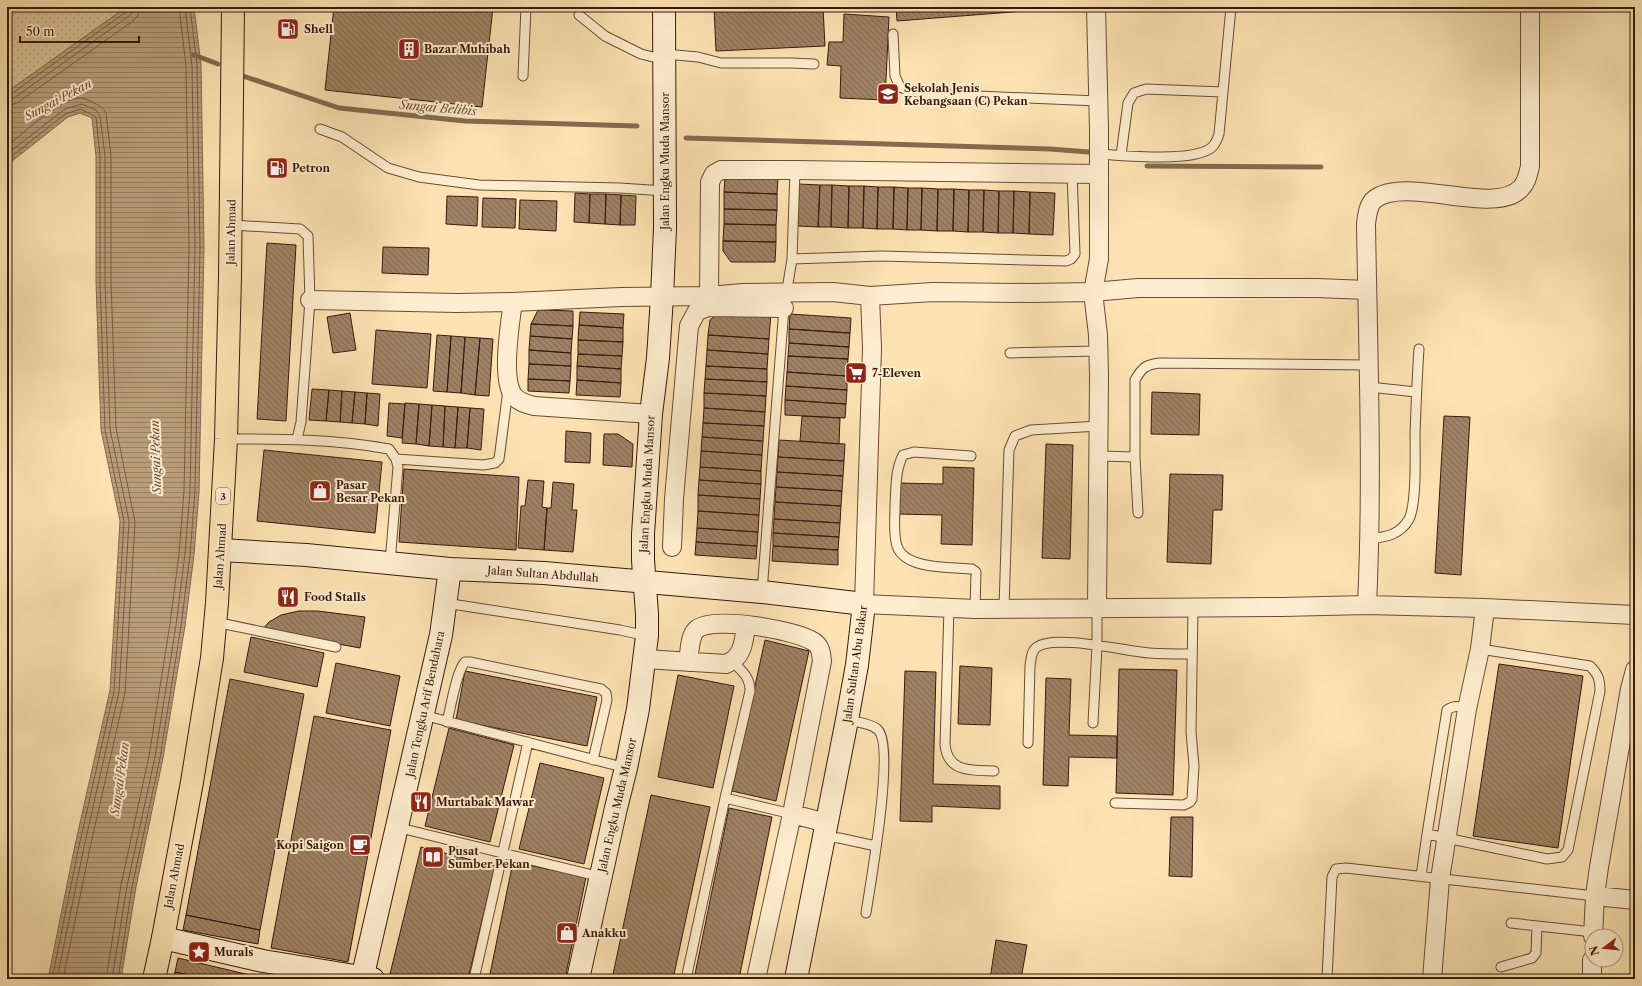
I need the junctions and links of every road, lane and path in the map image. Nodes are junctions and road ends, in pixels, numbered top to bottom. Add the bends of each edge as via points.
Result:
1 (233, 7) edge
2 (526, 7) edge
3 (664, 7) edge
4 (1096, 7) edge
5 (1231, 7) edge
6 (1530, 7) edge
7 (579, 15) dead end
8 (893, 34) dead end
9 (665, 57) junction
10 (814, 64) dead end
11 (523, 76) dead end
12 (1223, 92) junction
13 (1098, 101) junction
14 (320, 129) dead end
15 (1098, 154) junction
16 (1120, 155) junction
17 (795, 170) junction
18 (1072, 174) junction
19 (1098, 174) junction
20 (665, 191) junction
21 (231, 225) junction
22 (792, 259) junction
23 (1367, 290) junction
24 (1093, 292) junction
25 (709, 296) junction
26 (870, 296) junction
27 (662, 297) junction
28 (310, 300) junction
29 (784, 300) junction
30 (513, 302) junction
31 (1419, 349) dead end
32 (1098, 351) junction
33 (1010, 353) dead end
34 (658, 358) junction
35 (686, 359) junction
36 (1369, 365) junction
37 (509, 387) junction
38 (1369, 387) junction
39 (1416, 392) junction
40 (651, 414) junction
41 (1099, 426) junction
42 (226, 439) junction
43 (298, 439) junction
44 (971, 456) dead end
45 (1099, 456) junction
46 (1135, 457) junction
47 (396, 458) junction
48 (645, 497) junction
49 (674, 499) junction
50 (1138, 513) dead end
51 (1370, 539) junction
52 (672, 547) dead end
53 (221, 550) junction
54 (390, 563) junction
55 (450, 569) junction
56 (646, 582) junction
57 (762, 592) junction
58 (446, 603) junction
59 (864, 604) junction
60 (1367, 605) junction
61 (950, 608) junction
62 (1004, 608) junction
63 (1097, 608) junction
64 (1193, 608) junction
65 (1485, 608) junction
66 (975, 609) junction
67 (1635, 615) edge
68 (215, 622) junction
69 (746, 625) junction
70 (647, 636) junction
71 (1097, 646) junction
72 (336, 647) dead end
73 (1480, 649) junction
74 (1192, 654) junction
75 (644, 659) junction
76 (688, 662) junction
77 (732, 662) junction
78 (1635, 670) edge
79 (1467, 709) junction
80 (423, 715) junction
81 (847, 720) junction
82 (448, 722) junction
83 (1093, 723) dead end
84 (528, 742) junction
85 (1028, 743) dead end
86 (593, 760) junction
87 (626, 768) junction
88 (994, 771) dead end
89 (725, 798) junction
90 (1116, 803) dead end
91 (792, 814) junction
92 (396, 827) junction
93 (826, 830) junction
94 (1427, 834) junction
95 (1446, 838) junction
96 (876, 846) junction
97 (503, 853) junction
98 (1420, 876) junction
99 (601, 877) junction
100 (1440, 879) junction
101 (1595, 896) junction
102 (1635, 900) edge
103 (866, 913) dead end
104 (1511, 923) dead end
105 (1537, 926) junction
106 (1593, 928) edge
107 (1584, 933) edge
108 (163, 938) junction
109 (1501, 967) dead end
110 (1592, 968) edge
111 (366, 978) edge
112 (154, 979) edge
113 (474, 979) edge
114 (578, 979) edge
115 (686, 979) edge
116 (756, 979) edge
117 (796, 979) edge
118 (1327, 979) edge
119 (1432, 979) edge
120 (1592, 979) edge

1 - 21 highway, Jalan Ahmad / 3
2 - 11 lane
3 - 9 street, Jalan Engku Muda Mansor
4 - 13 street
5 - 12 lane
6 - 23 street via 1530,166 1527,179 1520,189 1500,198 1402,191 1374,199 1368,210 1366,224
7 - 9 lane via 604,36 641,54
8 - 13 lane via 895,76 900,87 911,91
9 - 10 lane via 698,57 721,63
9 - 20 street, Jalan Engku Muda Mansor
12 - 16 lane via 1219,134 1214,146 1199,154 1180,157
12 - 16 lane via 1146,89 1134,94 1126,110
13 - 15 street
14 - 20 lane via 342,137 388,168 419,177 479,185
15 - 16 lane
15 - 19 street
17 - 18 street
17 - 22 lane
17 - 25 street via 721,170 714,174 710,182
18 - 19 street
18 - 22 lane via 1075,254 1072,259 1066,261 882,256
19 - 24 street via 1099,259
20 - 27 street, Jalan Engku Muda Mansor
21 - 28 lane via 300,229 308,236
21 - 42 highway, Jalan Ahmad / 3
22 - 29 lane
23 - 24 street via 1138,288
23 - 36 street
24 - 26 street via 933,292
24 - 32 street
25 - 27 street
25 - 29 street via 743,293
26 - 29 street via 833,292
26 - 59 street, Jalan Sultan Abu Bakar via 872,348
27 - 30 street
27 - 34 street, Jalan Engku Muda Mansor
28 - 30 street
28 - 43 lane
29 - 35 street via 708,307 697,311 690,326
29 - 57 lane
30 - 37 street via 507,376
31 - 39 lane
32 - 33 lane
32 - 41 street
34 - 35 street
34 - 40 street, Jalan Engku Muda Mansor
35 - 49 street
36 - 38 street
36 - 46 lane via 1149,364 1140,371 1135,380
37 - 40 street via 514,396 523,403 534,406
37 - 47 lane via 499,459 495,463 482,465
38 - 39 lane
38 - 51 street
39 - 51 lane via 1414,496 1409,518 1401,529 1391,536
40 - 48 street, Jalan Engku Muda Mansor
41 - 45 street
41 - 62 lane via 1031,430 1015,436 1009,450
42 - 43 lane
42 - 53 highway, Jalan Ahmad / 3
43 - 47 lane via 389,449
44 - 66 lane via 914,452 903,455 898,465 894,531 897,547 906,557 918,564 972,569 976,572
45 - 46 lane
45 - 63 street
46 - 50 lane
47 - 54 lane via 398,467
48 - 49 street
48 - 56 street, Jalan Engku Muda Mansor via 643,560
49 - 52 street
51 - 60 street
53 - 54 street, Jalan Sultan Abdullah
53 - 68 highway, Jalan Ahmad / 3
54 - 55 street, Jalan Sultan Abdullah
55 - 56 street, Jalan Sultan Abdullah via 544,573
55 - 58 street, Jalan Tengku Arif Bendahara
56 - 57 street, Jalan Sultan Abdullah
56 - 70 street, Jalan Engku Muda Mansor
57 - 59 street, Jalan Sultan Abdullah
58 - 70 lane
58 - 80 street, Jalan Tengku Arif Bendahara
59 - 61 street
59 - 81 street, Jalan Sultan Abu Bakar
60 - 64 street
60 - 65 street
61 - 66 street
61 - 88 lane via 946,754 958,767
62 - 63 street
62 - 66 street
63 - 64 street
63 - 71 lane
64 - 74 lane
65 - 67 street
65 - 73 street
68 - 72 lane
68 - 108 highway, Jalan Ahmad / 3 via 203,719
69 - 76 street via 703,625 692,637
69 - 77 street via 743,645 739,655
69 - 91 street via 800,635 821,649 822,660
70 - 75 street, Jalan Engku Muda Mansor
71 - 74 lane via 1149,653
71 - 83 lane
71 - 85 lane via 1047,642 1036,647 1030,666
73 - 79 street
73 - 95 lane via 1590,666 1597,673 1600,691 1568,850 1562,857 1547,859
74 - 90 lane via 1192,799 1184,805
75 - 76 street
75 - 87 street, Jalan Engku Muda Mansor via 638,709
76 - 77 street
77 - 89 lane via 747,677 750,691
78 - 101 street
79 - 94 lane via 1453,706 1447,710
79 - 95 street
80 - 82 lane
80 - 92 street, Jalan Tengku Arif Bendahara
81 - 93 street, Jalan Sultan Abu Bakar
81 - 96 lane via 877,729 882,735 883,794
82 - 84 lane
82 - 86 lane via 459,674 465,662 601,689 606,693 607,700
84 - 86 lane
84 - 97 lane
86 - 87 lane
87 - 99 street, Jalan Engku Muda Mansor
89 - 91 lane
89 - 115 lane
91 - 93 street
91 - 116 street
92 - 97 lane
92 - 111 street, Jalan Tengku Arif Bendahara
93 - 96 lane via 839,838
93 - 117 street, Jalan Sultan Abu Bakar
94 - 95 lane
94 - 98 lane
95 - 100 street
96 - 103 lane
97 - 99 lane
97 - 113 lane
98 - 100 lane
98 - 118 lane via 1336,869 1332,877
99 - 114 street, Jalan Engku Muda Mansor
100 - 101 lane
100 - 119 street
101 - 102 street
101 - 106 street
104 - 105 lane
105 - 107 lane
105 - 109 lane via 1536,953 1532,958
108 - 111 street via 263,961
108 - 112 highway, Jalan Ahmad / 3
110 - 120 street

